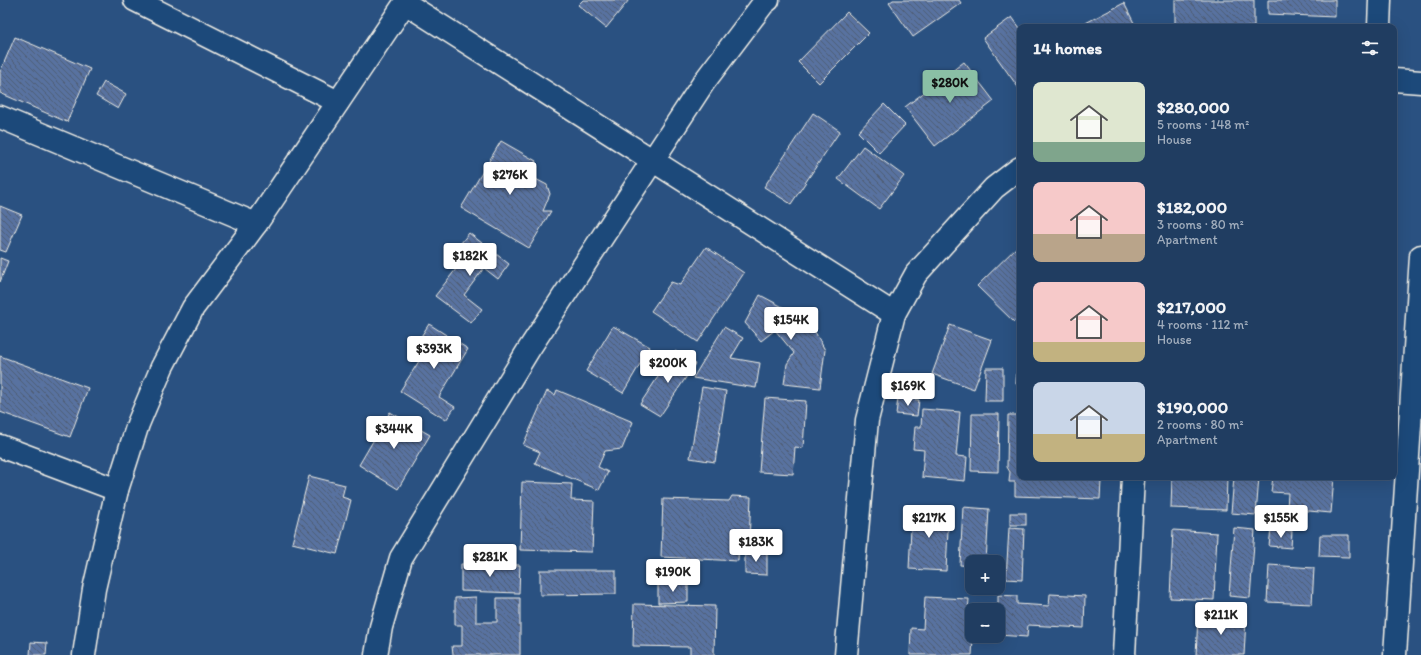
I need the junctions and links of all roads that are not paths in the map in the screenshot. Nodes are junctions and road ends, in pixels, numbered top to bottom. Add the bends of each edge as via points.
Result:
1 (135, 0) edge
2 (768, 0) edge
3 (1380, 0) edge
4 (406, 2) edge
5 (1379, 24) edge
6 (1397, 80) edge
7 (1421, 82) edge
8 (338, 102) junction
9 (0, 118) edge
10 (654, 161) junction
11 (1017, 170) edge
12 (256, 224) junction
13 (1421, 256) edge
14 (894, 314) junction
15 (0, 446) edge
16 (1133, 480) edge
17 (117, 490) junction
18 (84, 655) edge
19 (376, 655) edge
20 (846, 655) edge
21 (1124, 655) edge
22 (1395, 655) edge

1 - 8 street
2 - 10 street via 704,82
3 - 5 street
4 - 8 street
4 - 10 street
6 - 7 street
8 - 12 street
9 - 12 street
10 - 14 street
10 - 19 street via 529,349 401,558 381,627
11 - 14 street via 994,188 916,274
12 - 17 street via 192,308 162,367 138,424
13 - 22 street
14 - 20 street via 867,420
15 - 17 street
16 - 21 street
17 - 18 street via 94,589

